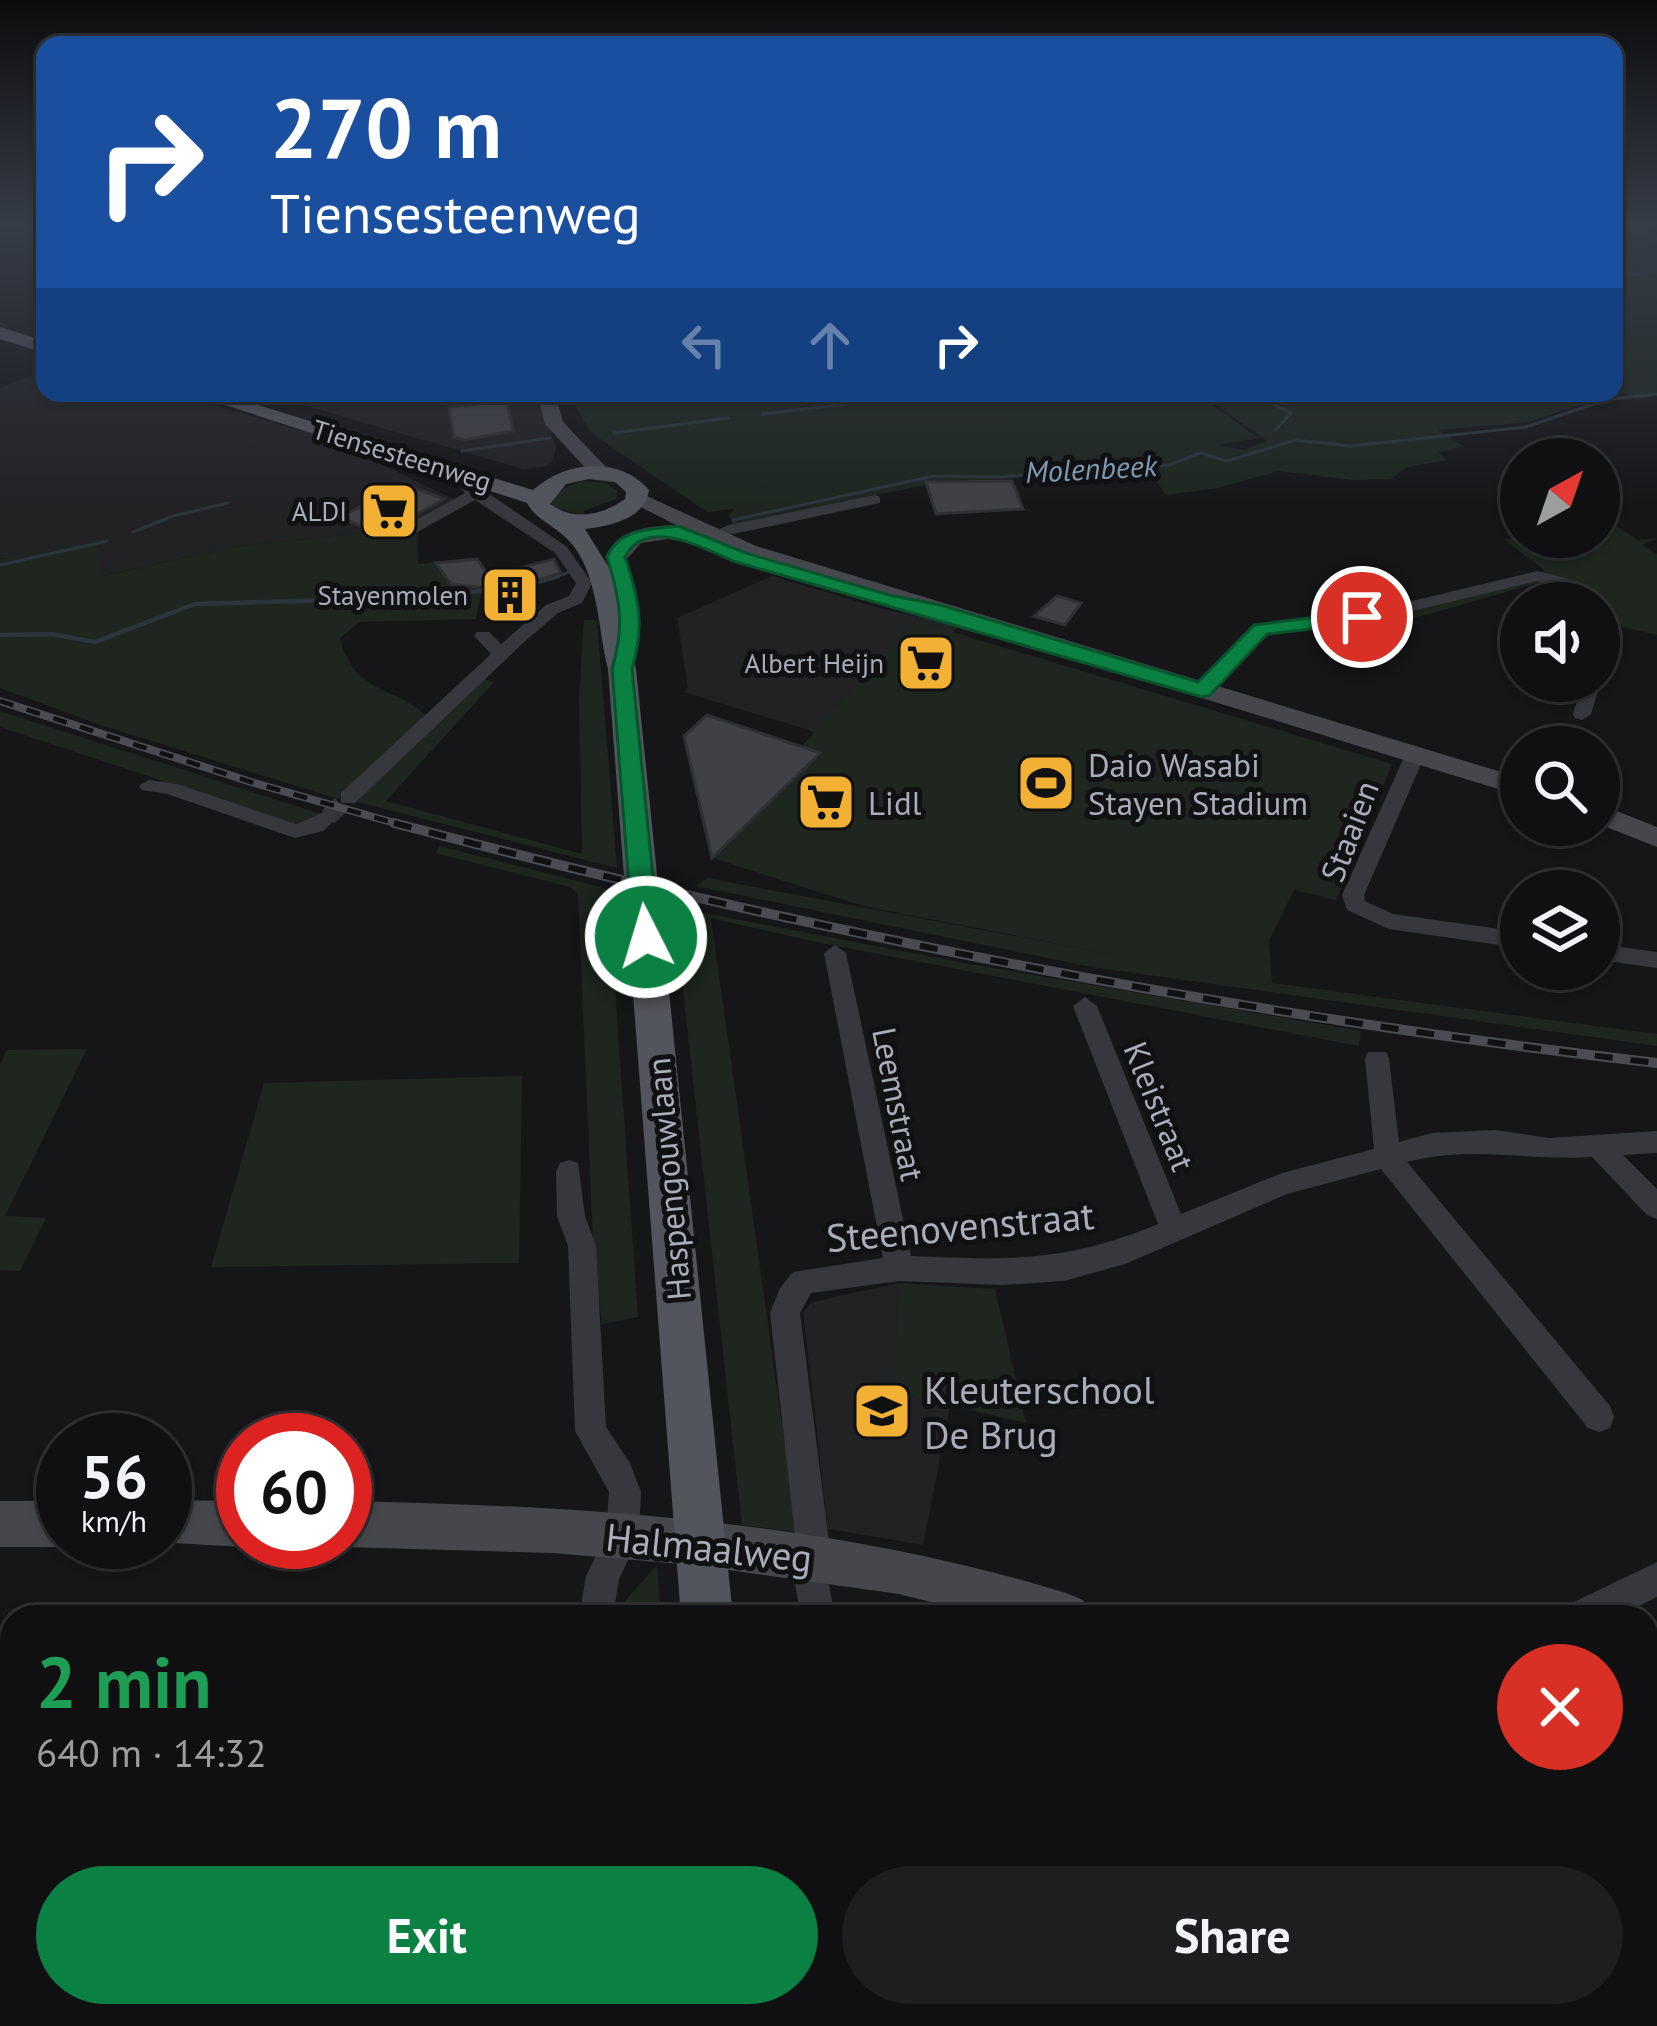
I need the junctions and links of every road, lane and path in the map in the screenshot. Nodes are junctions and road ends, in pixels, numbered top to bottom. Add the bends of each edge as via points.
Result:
1 (0, 323) edge
2 (0, 333) edge
3 (36, 333) edge
4 (36, 344) edge
5 (225, 402) edge
6 (263, 402) edge
7 (548, 402) edge
8 (563, 438) junction
9 (598, 472) junction
10 (565, 477) junction
11 (461, 480) junction
12 (537, 499) junction
13 (874, 500) dead end
14 (619, 510) junction
15 (564, 520) junction
16 (404, 533) dead end
17 (696, 536) junction
18 (616, 557) junction
19 (1512, 582) edge
20 (1556, 582) edge
21 (1500, 585) edge
22 (576, 599) junction
23 (608, 599) junction
24 (483, 635) dead end
25 (501, 654) junction
26 (622, 669) junction
27 (1202, 690) junction
28 (1586, 702) edge
29 (1582, 714) dead end
30 (1415, 754) junction
31 (1500, 780) edge
32 (149, 786) dead end
33 (348, 798) tunnel mouth
34 (322, 821) tunnel mouth
35 (1620, 822) edge
36 (1657, 838) edge
37 (1500, 937) edge
38 (835, 953) dead end
39 (1620, 955) edge
40 (1657, 960) edge
41 (1085, 1006) dead end
42 (1377, 1059) dead end
43 (1657, 1142) edge
44 (1596, 1144) junction
45 (1388, 1158) junction
46 (569, 1171) dead end
47 (1657, 1207) edge
48 (1174, 1231) junction
49 (898, 1268) junction
50 (1600, 1417) dead end
51 (0, 1524) edge
52 (36, 1524) edge
53 (372, 1525) edge
54 (625, 1538) junction
55 (804, 1556) junction
56 (1657, 1579) edge
57 (598, 1605) edge
58 (706, 1605) edge
59 (815, 1605) edge
60 (1026, 1605) edge
61 (1604, 1605) edge

1 - 3 main road
2 - 4 main road
5 - 11 main road, Tiensesteenweg
6 - 10 main road, Tiensesteenweg via 509,478
7 - 8 main road
8 - 9 main road
8 - 10 main road
9 - 10 main road, Tiensesteenweg
9 - 14 main road via 636,485
10 - 12 main road
11 - 12 main road, Tiensesteenweg
11 - 16 street
11 - 22 street, Tiensesteenweg via 571,559 584,584
11 - 23 main road via 560,536
12 - 15 main road, Tiensesteenweg via 545,514
13 - 17 street
14 - 15 main road
14 - 17 main road
14 - 17 main road
14 - 18 main road, Haspengouwlaan via 598,531
15 - 23 main road, Haspengouwlaan via 595,557
17 - 18 main road via 638,536
17 - 27 main road via 874,597
18 - 26 main road, Haspengouwlaan via 632,607
19 - 20 street
21 - 27 street via 1387,612 1271,627 1247,640
22 - 23 street
22 - 25 street via 552,609
23 - 26 main road, Haspengouwlaan
24 - 25 street
25 - 33 street
26 - 58 main road, Haspengouwlaan
27 - 30 main road
28 - 29 street
30 - 31 main road
30 - 37 street, Staaien via 1354,905 1389,921
32 - 34 street via 295,831
35 - 36 main road
38 - 49 street, Leemstraat
39 - 40 street
41 - 48 street, Kleistraat
42 - 45 street
43 - 44 street, Steenovenstraat
44 - 45 street, Steenovenstraat via 1549,1149 1467,1140
44 - 47 street
45 - 48 street, Steenovenstraat via 1282,1184
45 - 50 street
46 - 54 street via 582,1246 591,1431 625,1492
48 - 49 street, Steenovenstraat via 1064,1268
49 - 55 street, Steenovenstraat via 803,1281 790,1297
51 - 52 main road
53 - 54 main road, Halmaalweg
54 - 55 main road, Halmaalweg
54 - 57 street via 603,1576
55 - 59 street
55 - 60 main road, Halmaalweg
56 - 61 street

